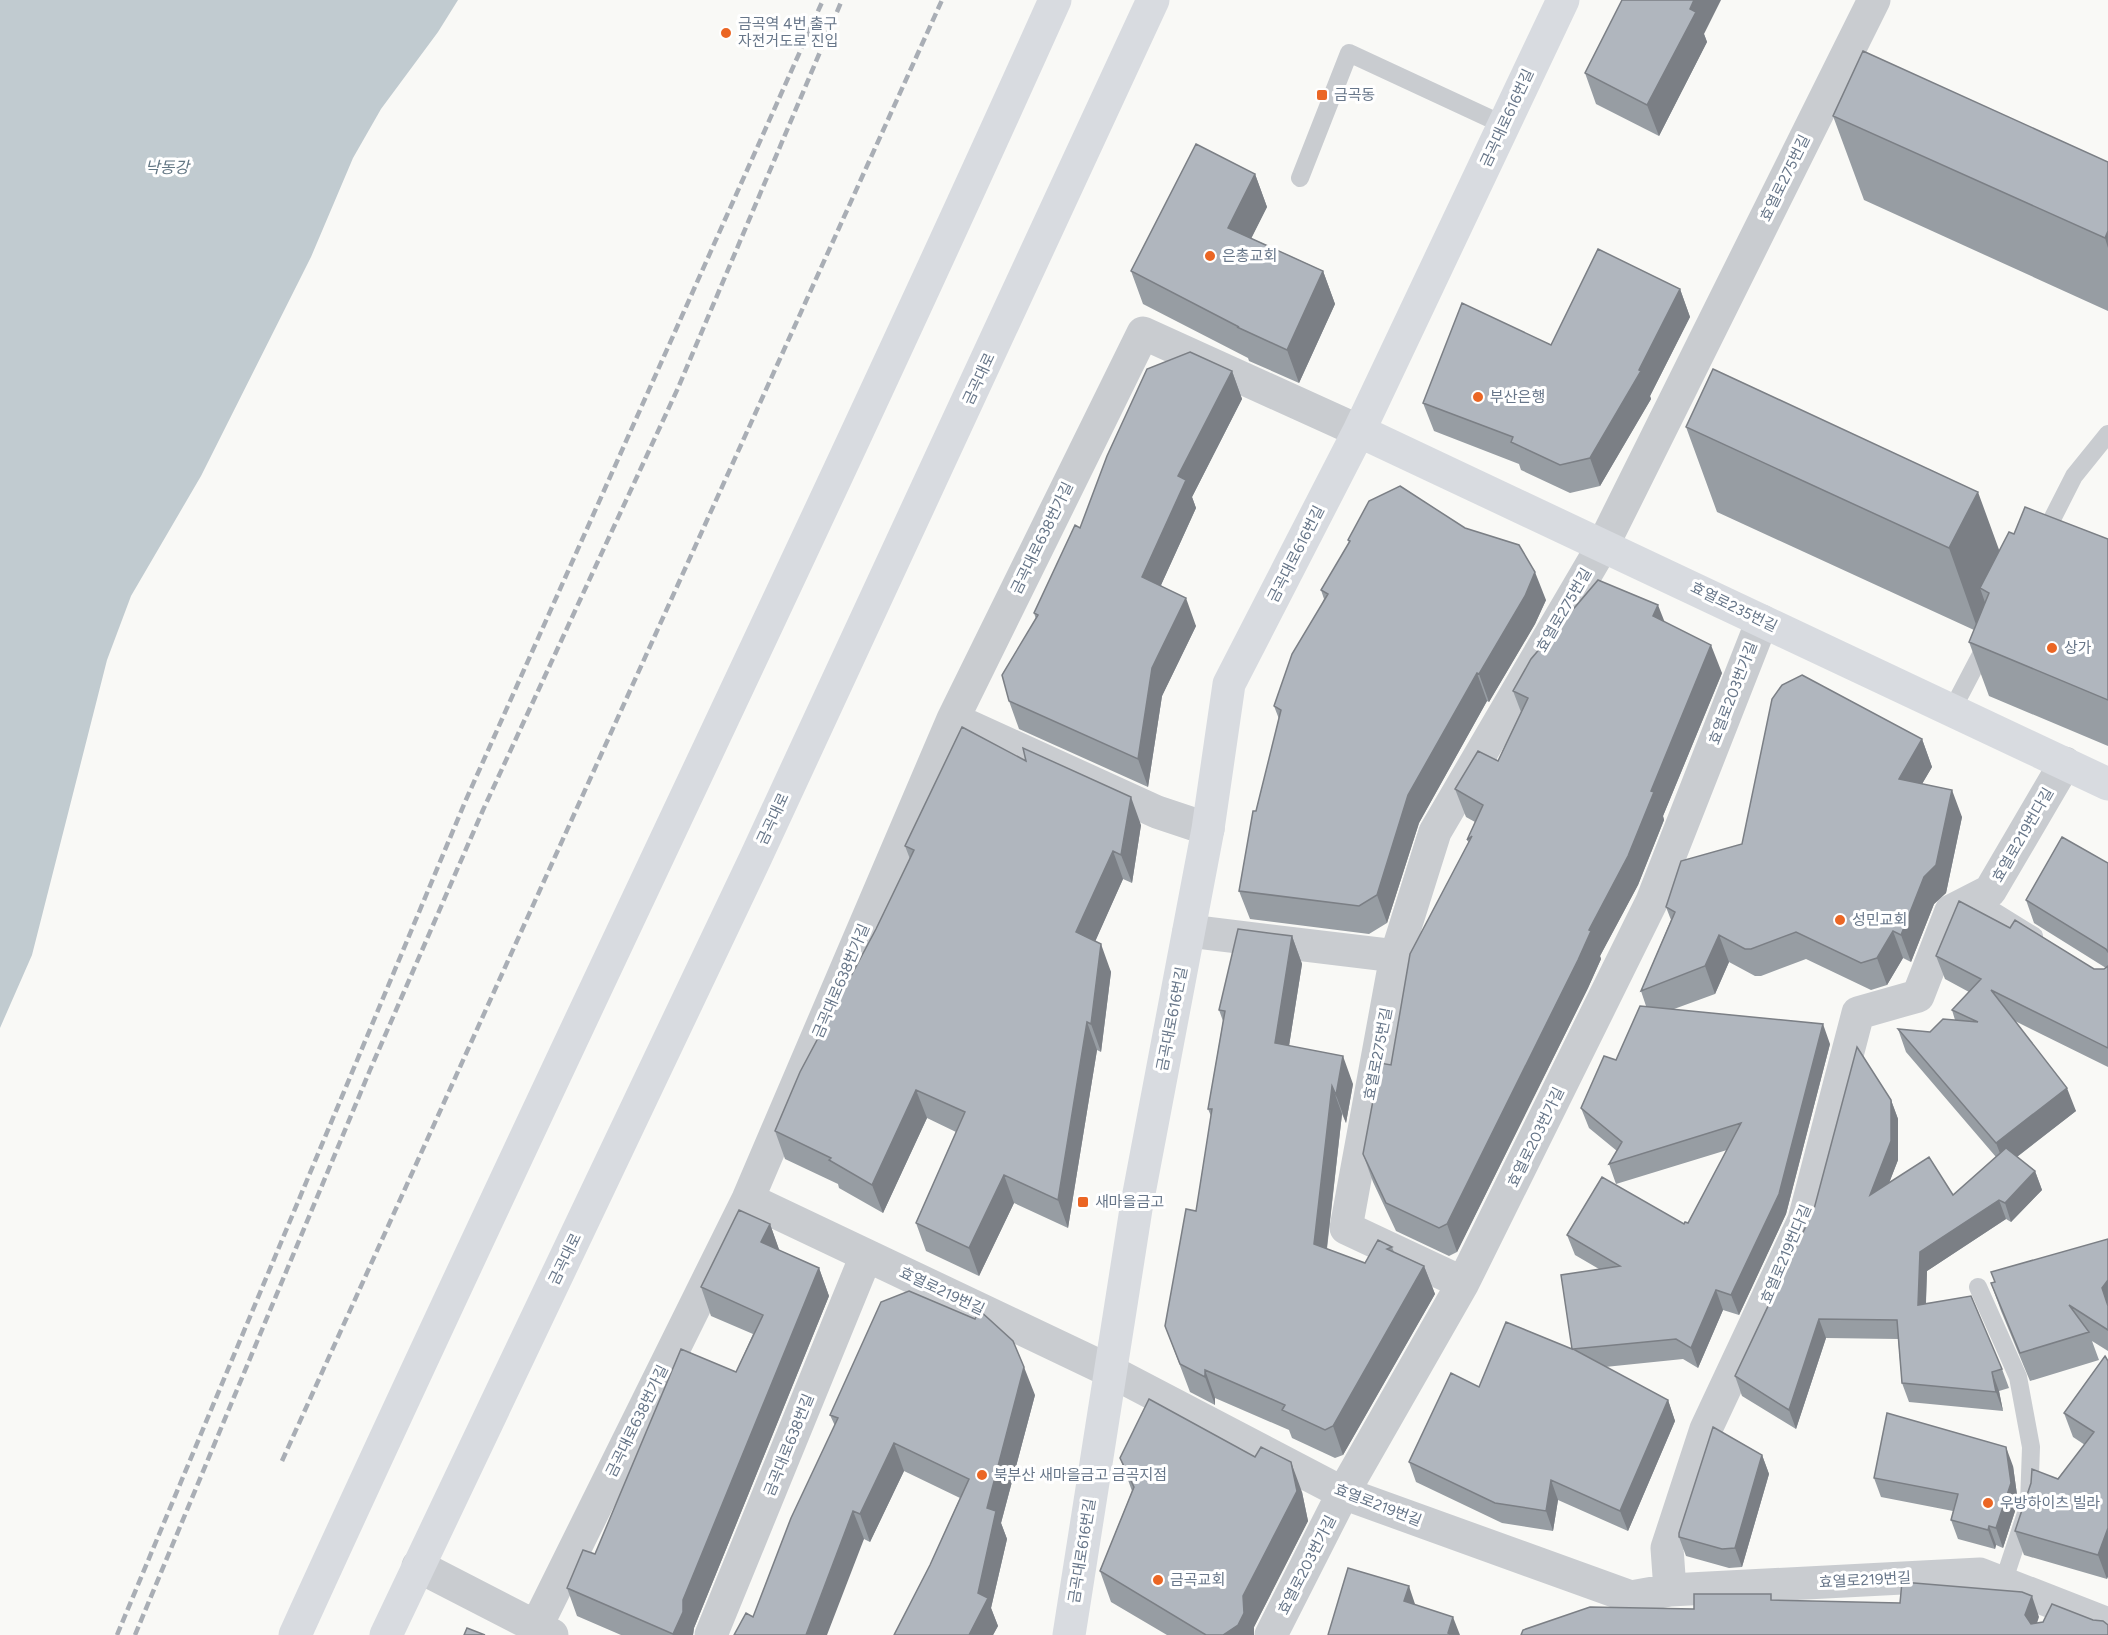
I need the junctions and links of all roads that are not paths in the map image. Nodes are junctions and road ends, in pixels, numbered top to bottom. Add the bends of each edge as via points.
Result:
1 (1055, 0) edge
2 (1153, 0) edge
3 (1563, 0) edge
4 (1874, 0) edge
5 (1504, 125) junction
6 (1300, 178) dead end
7 (1359, 431) junction
8 (2108, 434) edge
9 (1603, 545) junction
10 (2034, 553) edge
11 (1762, 621) junction
12 (1996, 627) edge
13 (1952, 710) junction
14 (953, 719) junction
15 (2065, 764) junction
16 (2108, 784) edge
17 (1208, 829) junction
18 (1974, 899) junction
19 (1189, 931) junction
20 (2051, 946) edge
21 (1396, 956) junction
22 (748, 1199) junction
23 (866, 1256) junction
24 (1463, 1283) junction
25 (1978, 1287) dead end
26 (1110, 1371) junction
27 (1343, 1493) junction
28 (418, 1566) junction
29 (2003, 1583) junction
30 (1670, 1590) junction
31 (1631, 1597) junction
32 (1587, 1612) edge
33 (2108, 1624) edge
34 (544, 1631) edge
35 (295, 1635) edge
36 (386, 1635) edge
37 (711, 1635) edge
38 (1069, 1635) edge
39 (1271, 1635) edge

1 - 35 main road via 918,307 393,1419
2 - 28 main road, 금곡대로 via 755,859
3 - 5 main road, 금곡대로616번길
4 - 9 street, 효열로275번길
5 - 6 lane via 1349,53
5 - 7 main road, 금곡대로616번길
7 - 9 main road, 효열로235번길
7 - 14 street, 금곡대로638번가길 via 1143,333
7 - 17 main road, 금곡대로616번길 via 1229,684
8 - 10 lane via 2074,476
9 - 11 main road, 효열로235번길
9 - 21 street, 효열로275번길 via 1435,832
11 - 13 main road, 효열로235번길
11 - 24 street, 효열로203번가길 via 1652,901
12 - 13 lane
13 - 15 main road, 효열로235번길
14 - 17 street via 1157,812
14 - 22 street, 금곡대로638번가길
15 - 16 main road, 효열로235번길
15 - 18 street, 효열로219번다길 via 1990,891
17 - 19 main road, 금곡대로616번길
18 - 20 lane
18 - 30 street, 효열로219번다길 via 1951,912 1918,996 1858,1013 1804,1220 1706,1429 1667,1548
19 - 21 street
19 - 26 main road, 금곡대로616번길 via 1136,1209
21 - 24 street, 효열로275번길 via 1346,1228
22 - 23 street, 효열로219번길
22 - 34 street, 금곡대로638번가길
23 - 26 street, 효열로219번길
23 - 37 street, 금곡대로638번길
24 - 27 street, 효열로203번가길
25 - 29 lane via 2018,1377 2031,1447 2029,1504
26 - 27 street, 효열로219번길
26 - 38 main road, 금곡대로616번길
27 - 31 street, 효열로219번길
27 - 39 street, 효열로203번가길
28 - 34 street
28 - 36 main road, 금곡대로
29 - 30 street, 효열로219번길 via 1980,1574
29 - 33 street, 효열로219번길 via 2052,1614
30 - 31 street, 효열로219번길
31 - 32 street

